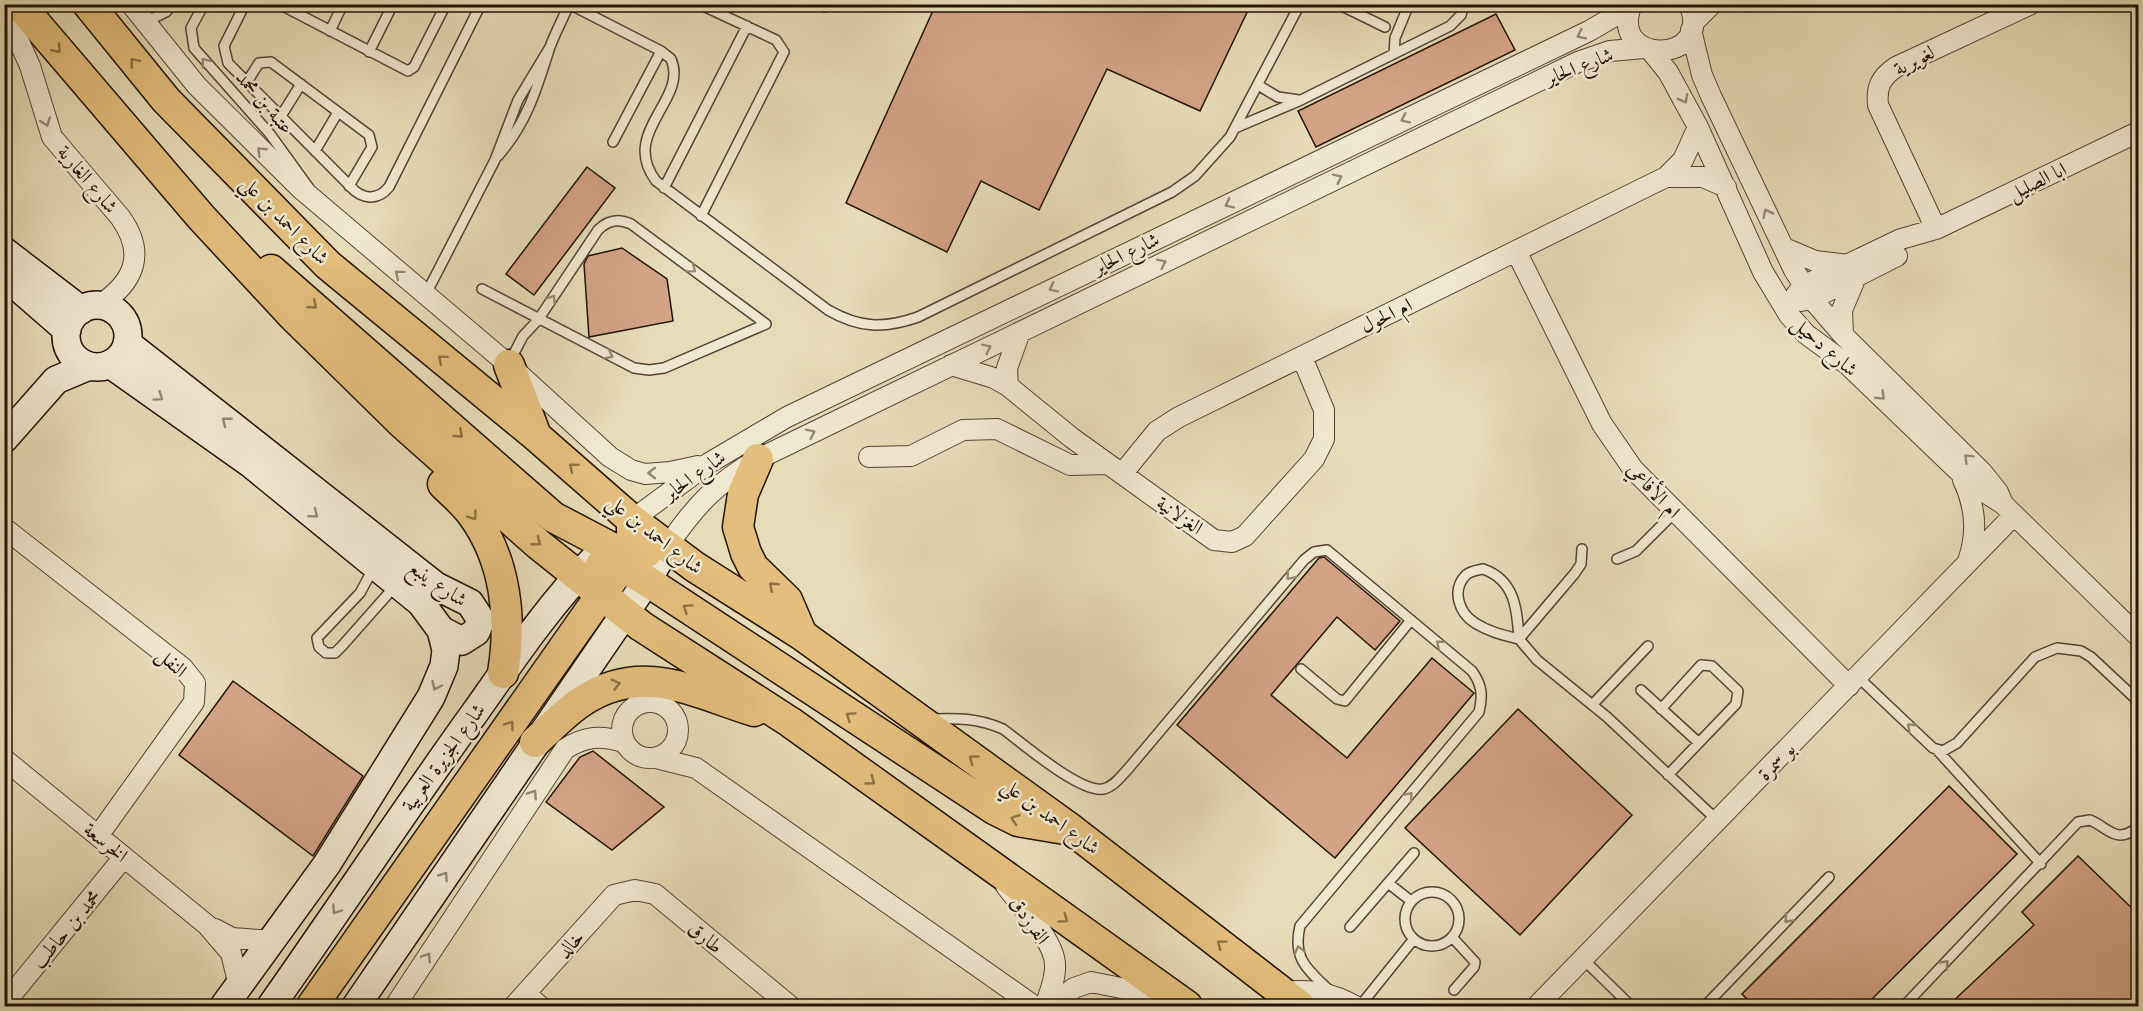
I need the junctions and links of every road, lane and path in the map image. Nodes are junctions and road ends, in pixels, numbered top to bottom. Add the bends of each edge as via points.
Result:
1 (19, 4) edge
2 (88, 4) edge
3 (131, 4) edge
4 (173, 4) edge
5 (204, 4) edge
6 (245, 4) edge
7 (279, 4) edge
8 (343, 4) edge
9 (393, 4) edge
10 (446, 4) edge
11 (481, 4) edge
12 (569, 4) edge
13 (699, 4) edge
14 (1300, 4) edge
15 (1338, 4) edge
16 (1409, 4) edge
17 (1464, 4) edge
18 (1712, 4) edge
19 (2031, 4) edge
20 (1632, 5) edge
21 (290, 7) edge
22 (4, 8) edge
23 (1691, 19) edge
24 (144, 22) junction
25 (747, 26) junction
26 (1386, 27) dead end
27 (330, 31) junction
28 (550, 47) junction
29 (1647, 49) junction
30 (661, 51) junction
31 (369, 52) junction
32 (1394, 54) junction
33 (247, 82) junction
34 (301, 84) junction
35 (1258, 85) junction
36 (1301, 100) junction
37 (338, 112) junction
38 (281, 116) junction
39 (1698, 127) junction
40 (1235, 128) junction
41 (2139, 132) edge
42 (613, 142) dead end
43 (315, 152) junction
44 (495, 160) junction
45 (1666, 177) junction
46 (349, 186) junction
47 (1726, 187) junction
48 (664, 188) junction
49 (319, 206) junction
50 (701, 216) junction
51 (201, 217) junction
52 (1936, 230) junction
53 (1784, 248) junction
54 (4, 251) edge
55 (1516, 251) junction
56 (1852, 271) junction
57 (4, 274) edge
58 (266, 286) junction
59 (482, 289) dead end
60 (1796, 295) junction
61 (425, 296) junction
62 (538, 320) junction
63 (78, 322) junction
64 (1020, 332) junction
65 (1843, 334) junction
66 (127, 343) junction
67 (1302, 357) junction
68 (99, 365) junction
69 (508, 365) junction
70 (951, 365) junction
71 (56, 380) junction
72 (1008, 386) junction
73 (536, 436) junction
74 (4, 440) edge
75 (258, 457) junction
76 (869, 457) dead end
77 (758, 459) junction
78 (709, 463) junction
79 (1115, 469) junction
80 (1959, 472) junction
81 (2009, 510) junction
82 (1675, 513) junction
83 (632, 520) junction
84 (4, 528) edge
85 (667, 547) junction
86 (1582, 549) dead end
87 (619, 555) junction
88 (1617, 559) dead end
89 (375, 564) junction
90 (1966, 565) junction
91 (405, 575) junction
92 (577, 576) junction
93 (647, 581) junction
94 (601, 595) junction
95 (625, 613) junction
96 (1411, 620) junction
97 (441, 630) junction
98 (802, 636) junction
99 (2139, 636) edge
100 (1519, 639) junction
101 (1648, 646) dead end
102 (1301, 669) dead end
103 (503, 673) junction
104 (1854, 682) junction
105 (1641, 690) dead end
106 (2139, 701) edge
107 (1593, 704) junction
108 (1661, 709) junction
109 (919, 720) junction
110 (790, 722) junction
111 (677, 739) junction
112 (624, 741) junction
113 (535, 742) junction
114 (1699, 743) junction
115 (1938, 751) junction
116 (656, 758) junction
117 (4, 759) edge
118 (696, 768) junction
119 (1668, 775) junction
120 (1718, 821) junction
121 (2139, 827) edge
122 (1072, 830) junction
123 (98, 836) junction
124 (384, 839) junction
125 (1414, 853) dead end
126 (124, 857) junction
127 (2041, 864) junction
128 (995, 871) junction
129 (1829, 877) dead end
130 (1388, 883) junction
131 (614, 895) joint
132 (1411, 901) junction
133 (295, 908) junction
134 (207, 925) junction
135 (1350, 927) dead end
136 (1452, 937) junction
137 (1413, 940) junction
138 (273, 941) junction
139 (1583, 959) junction
140 (1162, 988) junction
141 (1454, 990) dead end
142 (8, 993) edge
143 (1334, 995) junction
144 (231, 996) edge
145 (1292, 999) edge
146 (526, 1002) edge
147 (271, 1006) edge
148 (312, 1006) edge
149 (356, 1006) edge
150 (395, 1006) edge
151 (790, 1006) edge
152 (1034, 1006) edge
153 (1045, 1006) edge
154 (1051, 1006) edge
155 (1187, 1006) edge
156 (1355, 1006) edge
157 (1360, 1006) edge
158 (1537, 1006) edge
159 (1630, 1006) edge
160 (1705, 1006) edge
161 (1905, 1006) edge

1 -> 51 main road
73 -> 2 main road, شارع احمد بن علي via 328,265 166,100
3 - 24 street, شارع احمد بن علي
4 - 24 lane via 166,12
49 -> 5 lane, عتبة بن محمد via 287,155 197,52 190,35
6 - 33 lane via 224,52 228,63
7 - 21 lane
8 - 27 lane
9 - 31 lane
10 - 31 lane via 412,69 405,70
11 - 46 lane via 389,187 379,195 366,197
12 - 28 lane
12 - 30 lane
13 - 25 lane
14 - 35 lane
15 - 26 lane
16 - 32 lane via 1395,38
17 - 32 lane via 1461,15 1450,26
18 - 23 street
19 - 52 street, لغويرية via 1896,67 1880,83 1878,105
20 - 29 street, شارع دحيل via 1629,25 1636,42
20 -> 78 street, شارع الحاير via 1588,31 827,397
21 - 27 lane
22 -> 63 street, شارع الغارية via 30,66 52,137 120,217 134,243 131,273 123,286
23 - 29 street, شارع الحاير via 1680,46 1661,52
53 -> 23 street, شارع دحيل via 1702,75
49 -> 24 street, شارع احمد بن علي via 222,112
25 - 48 lane
25 - 50 lane via 780,44 783,57
27 - 31 lane
28 - 44 lane via 518,100
28 - 44 lane via 531,107
29 -> 39 street, شارع دحيل via 1668,72
64 -> 29 street, شارع الحاير via 1578,62 1610,51
30 - 42 lane
30 - 48 lane via 671,59 674,78 649,131 644,152 650,172
32 - 36 lane
33 - 34 lane via 259,63 267,61
33 - 38 lane
34 - 37 lane
34 - 38 lane
35 - 36 lane via 1278,97
35 - 40 lane
36 - 40 lane
37 - 43 lane
37 - 46 lane via 369,135 372,142
38 - 43 lane
39 - 45 street, ام الحول via 1690,150
39 - 47 street, شارع دحيل
40 - 50 lane via 1214,157 1172,192 918,317 893,325 869,326 828,310
41 - 52 street, ابا الصليل
43 - 46 lane
44 - 61 lane
45 - 47 street, ام الحول via 1697,176
45 - 55 street, ام الحول
47 - 60 street, شارع دحيل
48 - 50 lane
61 -> 49 street, شارع احمد بن علي
51 - 58 main road
51 -> 87 main road via 292,287 553,517
52 - 56 street, ابا الصليل via 1901,239
53 - 56 street
53 - 60 street, شارع دحيل
54 - 63 street
55 - 67 street, ام الحول
55 - 82 street, ام الأفاعي via 1611,440
56 - 60 street, ابا الصليل
56 - 65 street via 1842,310
57 - 63 street
58 -> 92 main road via 403,424
58 -> 103 main road via 291,328 320,364 471,512 488,538 507,612
59 - 62 lane
60 - 65 street, شارع دحيل
60 -> 80 street, شارع دحيل via 1796,322 1806,334 1848,365
61 - 69 street, شارع احمد بن علي
62 - 62 lane via 634,368 649,370 664,368 765,324 631,224 617,220 598,230
62 - 69 lane via 523,336
63 - 66 street via 115,311 128,334
63 - 68 street via 75,358
63 - 71 street
70 -> 64 street, شارع الحاير
64 - 72 street via 1007,368
81 -> 65 street, شارع دحيل via 1982,472
66 - 68 street via 118,359
75 -> 66 street, شارع ينبع
67 - 79 street, ام الحول via 1168,423
67 - 79 street, الغزلانية via 1324,410 1324,439 1314,459 1245,536 1232,542 1214,540
68 - 71 street
68 -> 75 street, شارع ينبع
69 - 73 main road
78 -> 69 street, شارع احمد بن علي via 664,473 631,470 610,457
70 - 72 street, الغزلانية
77 -> 70 street, شارع الحاير
71 - 74 street
72 - 79 street, الغزلانية
83 -> 73 main road, شارع احمد بن علي
75 -> 89 street, شارع ينبع
75 - 91 street, شارع ينبع
76 - 79 street via 911,456 963,430 997,429 1070,465
77 - 85 street, شارع الحاير via 702,499
98 -> 77 main road via 787,600 753,567 738,526 743,494
78 - 83 street, شارع الحاير
80 - 81 street, شارع دحيل
80 - 90 street via 1969,492 1974,516 1973,541
81 - 90 street, بو سمرة
81 - 99 street, شارع دحيل
82 - 88 lane via 1636,551
82 - 104 street, ام الأفاعي
83 - 85 main road, شارع احمد بن علي
83 - 87 main road
84 - 123 street, النفل via 183,668 195,683 194,702
85 - 87 main road
85 - 93 street
85 - 98 main road, شارع احمد بن علي
86 - 100 lane via 1581,564 1575,573
87 - 92 main road
87 - 93 main road
87 - 94 main road
89 - 91 street, شارع ينبع
89 - 91 lane via 366,584 317,638 326,653 335,653
90 - 104 street, بو سمرة
91 - 97 street, شارع ينبع
91 - 97 street, شارع ينبع via 470,603 480,615 478,629 464,640
92 - 94 main road
92 - 103 street, شارع الجزيرة العربية
93 - 95 street
122 -> 93 main road via 1018,821 994,809
94 - 95 main road
148 -> 94 main road
95 - 110 main road
95 - 113 street
96 - 102 lane via 1345,701 1337,699
96 -> 109 lane via 1327,550 1314,552 1128,769 1102,789 1086,787 989,723 967,717
143 -> 96 lane via 1300,957 1296,944 1300,926 1479,712 1483,697 1472,671
97 -> 133 street, شارع الجزيرة العربية via 446,650 444,666 431,697 327,864
98 - 109 main road, شارع احمد بن علي
100 - 100 lane via 1518,617 1506,583 1496,573 1483,569 1467,574 1458,588 1459,605 1465,615 1495,633
100 - 107 lane via 1557,679
101 - 107 lane
103 - 124 street, شارع الجزيرة العربية
115 -> 104 lane
104 - 120 street, بو سمرة
105 - 108 lane
106 - 115 lane via 2091,657 2081,651 2057,648 2035,657 1958,743
107 - 119 lane
108 - 114 lane
108 - 114 lane via 1701,666 1712,666 1735,686 1739,698 1736,704
122 -> 109 main road, شارع احمد بن علي
113 -> 110 main road via 582,701 609,686 644,680
110 -> 128 main road
111 - 112 street via 674,715 652,702 629,711 622,727
111 - 116 street via 672,748
111 - 118 street
112 - 116 street via 638,756
150 -> 112 street via 565,749 592,737
149 -> 113 street
114 - 119 lane
115 - 127 lane
116 - 118 street
117 - 123 street, الخرسعة
118 - 152 street
119 - 120 lane
120 - 139 street, بو سمرة
121 - 127 lane via 2123,835 2111,835 2090,820 2078,822
145 -> 122 main road, شارع احمد بن علي
123 - 126 street, الخرسعة
124 - 133 street
124 -> 147 street, شارع الجزيرة العربية
125 - 130 lane
126 - 134 street, الخرسعة
126 - 142 street, محمد بن حاطب
161 -> 127 lane
128 -> 140 main road
128 - 153 street, الفرزدق via 1045,938 1054,958 1055,974
129 -> 160 lane
130 - 132 lane
130 - 135 lane
131 - 146 street, خالد
131 - 151 street, طارق via 635,890 655,894
132 - 136 lane via 1430,892 1450,898 1459,918
132 - 137 lane via 1404,921
133 - 138 street, شارع الجزيرة العربية
134 - 138 street, الخرسعة via 232,938
134 - 144 street, الخرسعة via 231,952
136 - 137 lane via 1433,947
136 - 141 lane via 1475,962
137 - 157 lane
138 - 144 street, شارع الجزيرة العربية
139 - 158 street, بو سمرة
139 - 159 lane
140 - 154 street via 1126,989 1091,982 1074,988
140 - 155 main road
143 - 145 street, شارع احمد بن علي via 1305,990
143 - 156 street, شارع احمد بن علي

